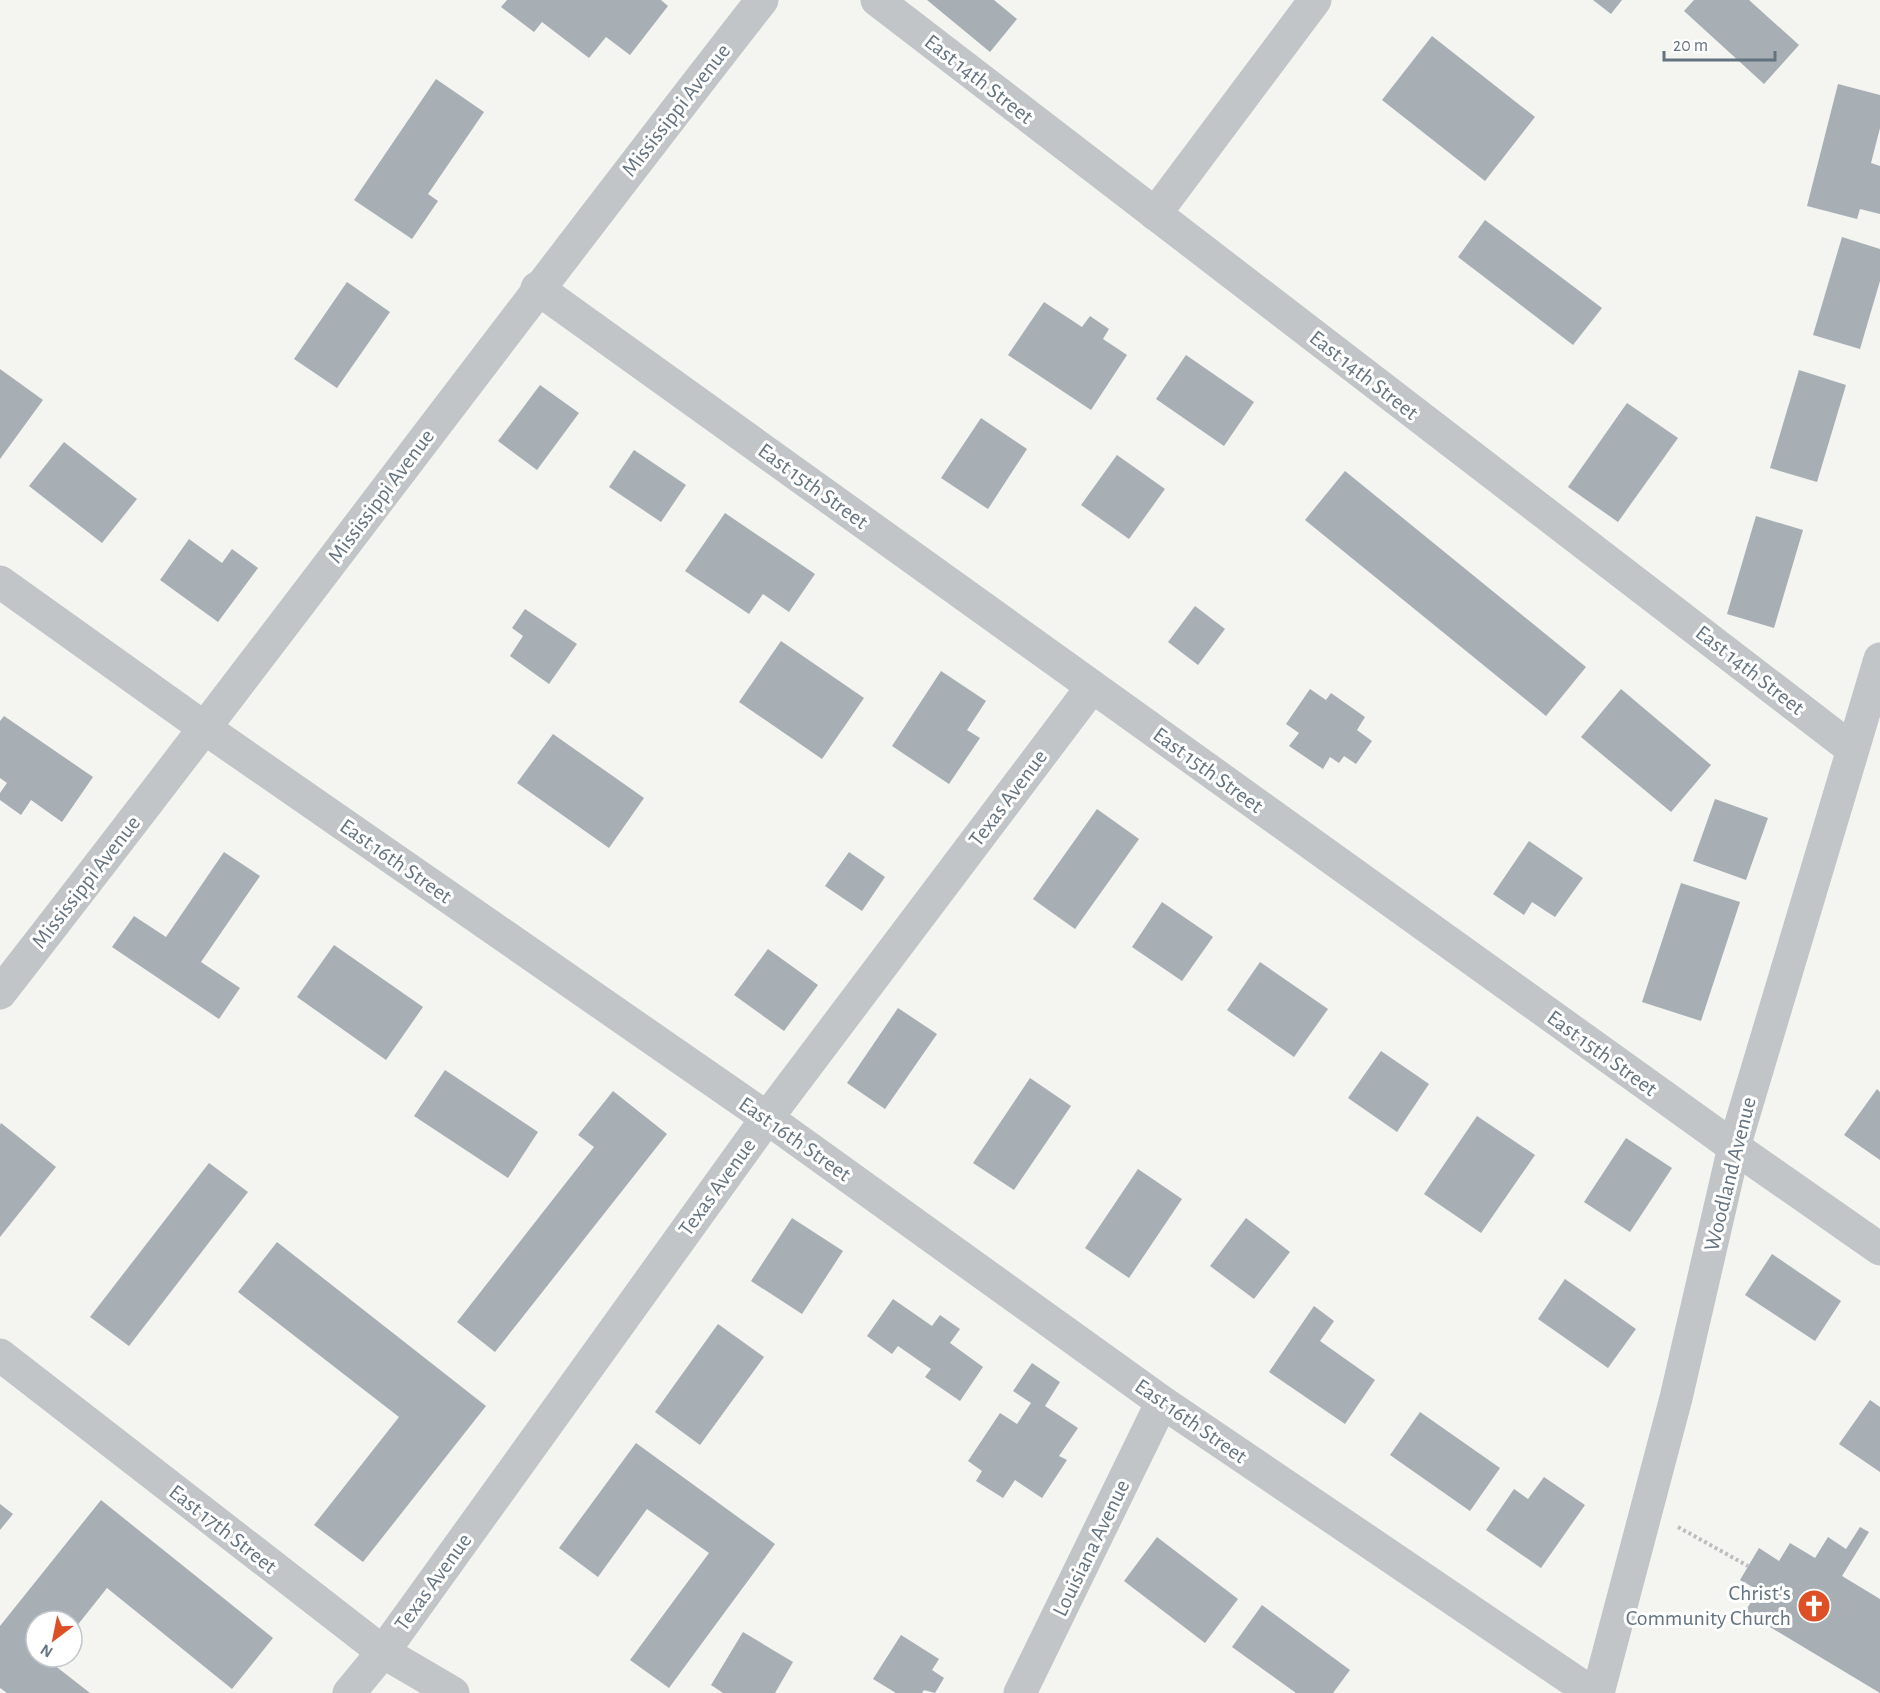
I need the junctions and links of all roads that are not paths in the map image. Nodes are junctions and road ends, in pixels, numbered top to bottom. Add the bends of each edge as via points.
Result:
1 (762, 0) edge
2 (877, 0) edge
3 (1315, 0) edge
4 (1155, 214) junction
5 (537, 288) junction
6 (0, 582) edge
7 (1880, 659) edge
8 (1092, 687) junction
9 (206, 729) junction
10 (1852, 749) junction
11 (0, 993) edge
12 (766, 1118) junction
13 (1734, 1148) junction
14 (1880, 1249) edge
15 (0, 1356) edge
16 (1162, 1402) junction
17 (383, 1652) junction
18 (349, 1693) edge
19 (453, 1693) edge
20 (1020, 1693) edge
21 (1592, 1693) edge
22 (1598, 1693) edge

1 - 5 street, Mississippi Avenue
2 - 4 street, East 14th Street
3 - 4 street
4 - 10 street, East 14th Street
5 - 8 street, East 15th Street
5 - 9 street, Mississippi Avenue
6 - 9 street, East 16th Street
7 - 10 street, Woodland Avenue
8 - 12 street, Texas Avenue
8 - 13 street, East 15th Street
9 - 11 street, Mississippi Avenue
9 - 12 street, East 16th Street
10 - 13 street, Woodland Avenue
12 - 16 street, East 16th Street
12 - 17 street, Texas Avenue
13 - 14 street, East 15th Street
13 - 22 street, Woodland Avenue via 1676,1398
15 - 17 street, East 17th Street
16 - 20 street, Louisiana Avenue
16 - 21 street, East 16th Street
17 - 18 street, Texas Avenue
17 - 19 street, East 17th Street

